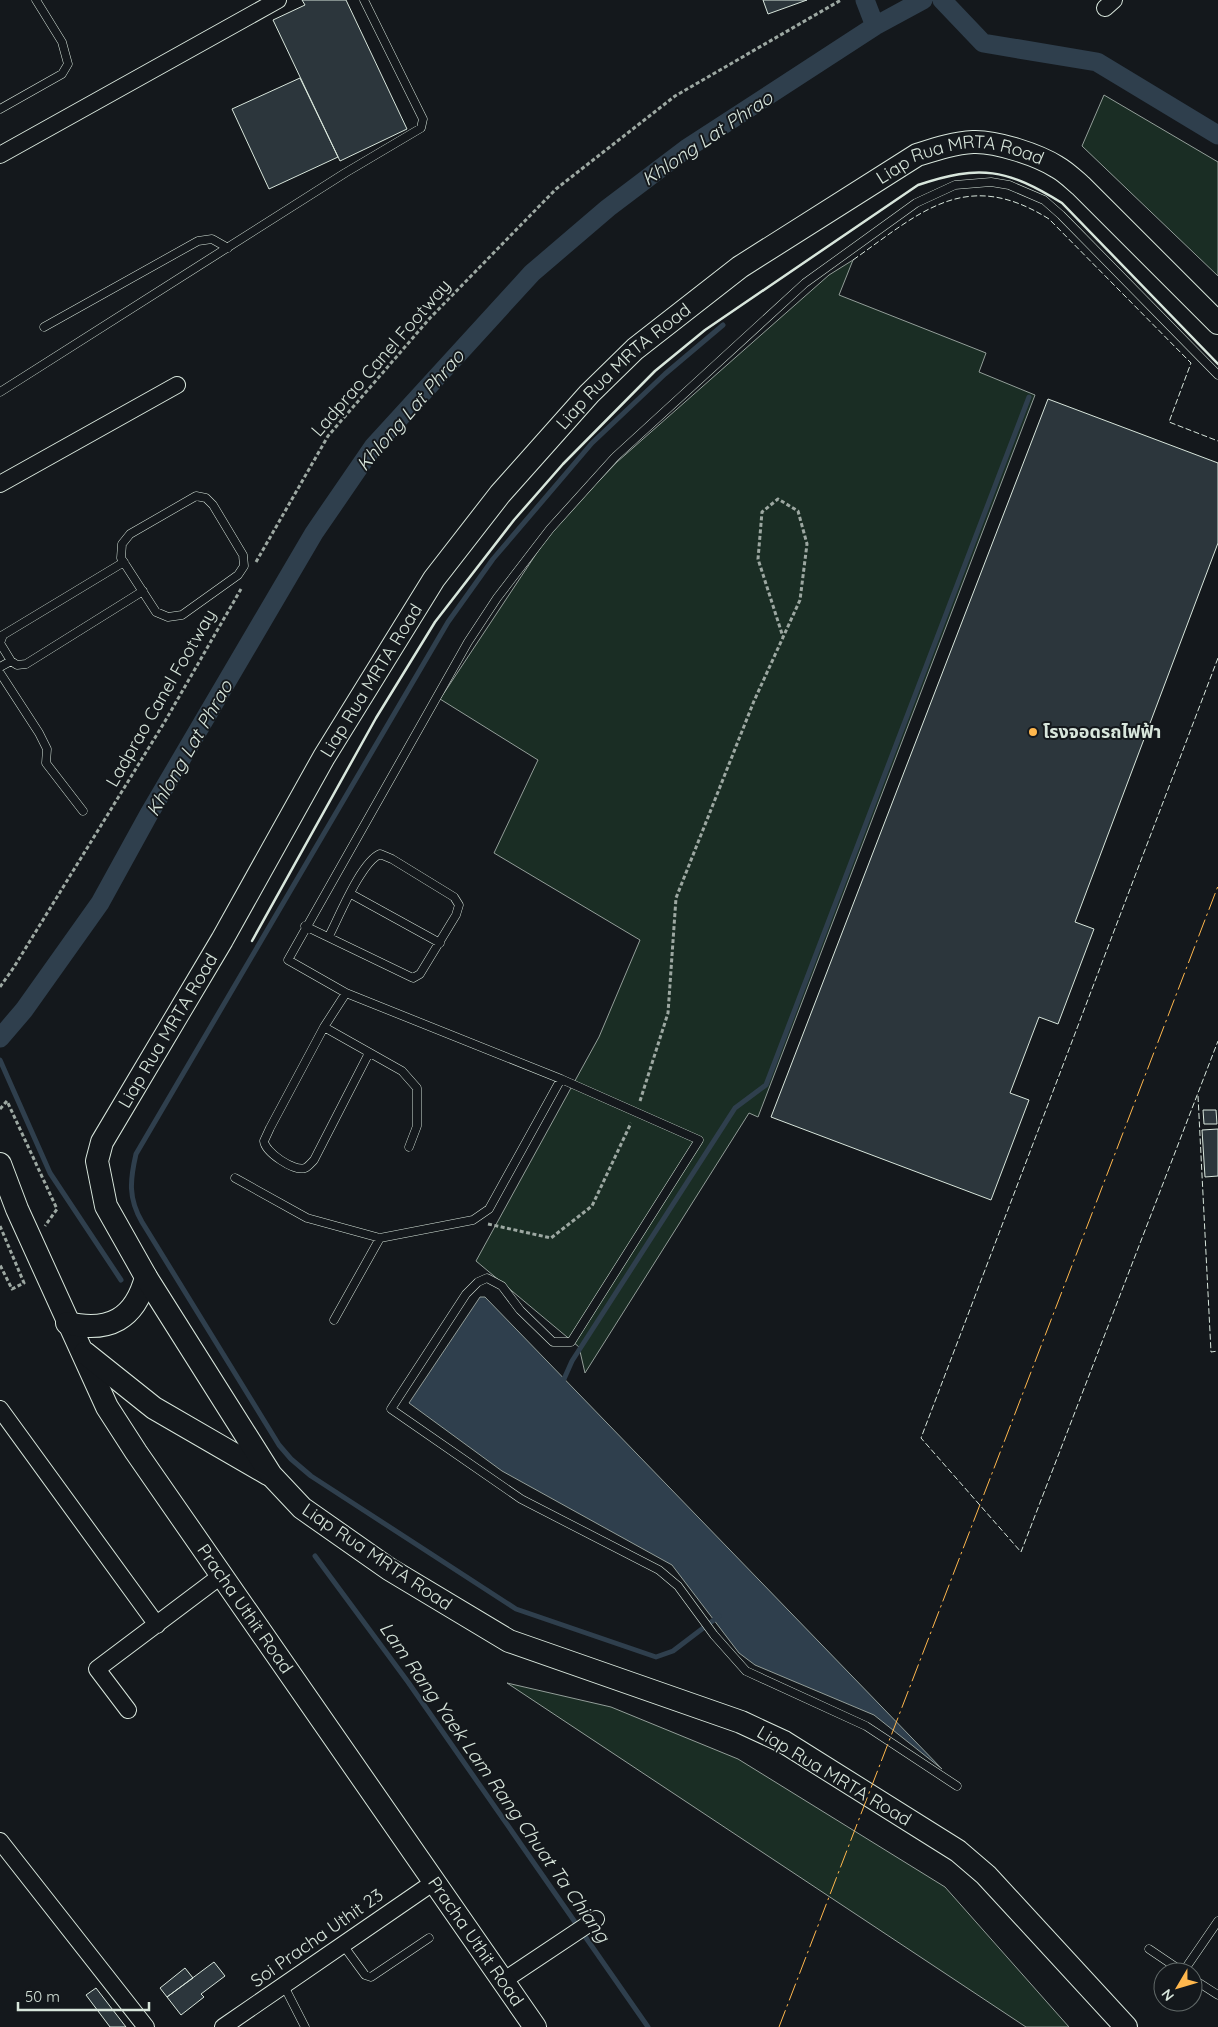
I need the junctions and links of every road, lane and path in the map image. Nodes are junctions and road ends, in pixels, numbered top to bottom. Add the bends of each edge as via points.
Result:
1 (36, 0) edge
2 (278, 0) edge
3 (364, 0) edge
4 (841, 0) edge
5 (0, 109) edge
6 (0, 155) edge
7 (228, 248) junction
8 (1218, 323) edge
9 (44, 327) dead end
10 (1218, 375) edge
11 (177, 385) dead end
12 (0, 392) edge
13 (0, 484) edge
14 (124, 562) junction
15 (251, 571) dead end
16 (241, 588) dead end
17 (142, 591) junction
18 (783, 637) junction
19 (11, 661) junction
20 (0, 667) edge
21 (0, 673) edge
22 (83, 811) dead end
23 (351, 894) junction
24 (305, 926) junction
25 (329, 936) junction
26 (440, 943) junction
27 (0, 987) edge
28 (346, 993) junction
29 (324, 1027) junction
30 (369, 1053) junction
31 (561, 1079) junction
32 (0, 1109) edge
33 (636, 1112) junction
34 (410, 1147) dead end
35 (0, 1164) edge
36 (235, 1178) dead end
37 (473, 1220) junction
38 (0, 1226) edge
39 (380, 1238) junction
40 (32, 1243) junction
41 (0, 1265) edge
42 (146, 1277) junction
43 (334, 1320) dead end
44 (67, 1322) junction
45 (80, 1349) junction
46 (2, 1416) edge
47 (271, 1475) junction
48 (222, 1575) junction
49 (157, 1625) junction
50 (128, 1710) dead end
51 (957, 1786) dead end
52 (0, 1841) edge
53 (434, 1882) junction
54 (1218, 1921) edge
55 (585, 1926) dead end
56 (429, 1938) dead end
57 (343, 1945) junction
58 (1149, 1950) dead end
59 (1168, 1962) edge
60 (1190, 1962) edge
61 (503, 1981) junction
62 (1203, 1985) edge
63 (284, 1986) junction
64 (1218, 1995) edge
65 (146, 2027) edge
66 (223, 2027) edge
67 (305, 2027) edge
68 (535, 2027) edge
69 (1126, 2027) edge

1 - 5 lane via 62,42 68,64 62,74
2 - 6 street
3 - 7 lane via 423,124
4 - 15 path, Ladprao Canel Footway via 675,96 556,189 430,318 328,436
7 - 9 lane via 212,239 198,241
7 - 12 lane
8 - 42 street, Liap Rua MRTA Road via 1081,186 1058,168 1038,158 975,142 917,155 875,180 740,267 635,349 589,394 500,494 434,579 324,756 222,940 102,1142 97,1161 106,1206
10 - 24 lane via 1044,200 1009,185 975,182 955,185 916,203 805,283 615,457 550,529 468,642
11 - 13 street
14 - 17 lane
14 - 17 lane via 121,551 125,539 196,496 206,498 213,505 243,556 244,566 238,575 175,617 156,612
14 - 19 lane via 3,635 0,642
16 - 27 path, Ladprao Canel Footway via 164,723
17 - 19 lane via 26,664 17,665
18 - 18 path via 800,600 807,544 798,511 778,499 762,512 758,559
18 - 33 path via 750,710 676,898 668,1013
19 - 20 lane
21 - 22 lane via 43,741 47,749 46,763
23 - 25 lane
23 - 26 lane
23 - 26 lane via 375,856 380,854 392,859 458,902 456,915
24 - 25 lane
24 - 28 lane via 288,960
25 - 26 lane via 413,978 420,974
28 - 29 lane
28 - 31 lane
29 - 30 lane
29 - 30 lane via 264,1141 278,1159 301,1169 308,1167
30 - 34 lane via 402,1071 417,1088 417,1126
31 - 33 lane
31 - 37 lane via 489,1209
32 - 40 path via 7,1102 57,1209
33 - 37 path via 592,1206 551,1238
33 - 51 lane via 699,1140 571,1342 552,1342 520,1310 502,1286 487,1278 466,1294 391,1409 521,1499 659,1570 678,1586 746,1671 866,1726
35 - 40 street, Pracha Uthit Road
36 - 39 lane via 307,1218
37 - 39 lane
38 - 41 path via 24,1283 12,1289
39 - 43 lane
40 - 44 street, Pracha Uthit Road
42 - 44 street via 137,1303 118,1320 88,1328
42 - 47 street, Liap Rua MRTA Road
44 - 45 street, Pracha Uthit Road
45 - 47 street via 154,1408
45 - 48 street, Pracha Uthit Road via 107,1406
46 - 49 street
47 - 69 street, Liap Rua MRTA Road via 302,1508 389,1570 509,1640 741,1722 784,1742 958,1851 986,1876
48 - 49 street
48 - 53 street, Pracha Uthit Road
49 - 50 street via 96,1669
52 - 65 street
53 - 57 street, Soi Pracha Uthit 23
53 - 61 street, Pracha Uthit Road
54 - 60 lane
55 - 61 street
56 - 57 lane via 371,1977 365,1975
57 - 63 street, Soi Pracha Uthit 23
58 - 59 lane
61 - 68 street, Pracha Uthit Road
62 - 64 lane
63 - 66 street, Soi Pracha Uthit 23
63 - 67 lane

